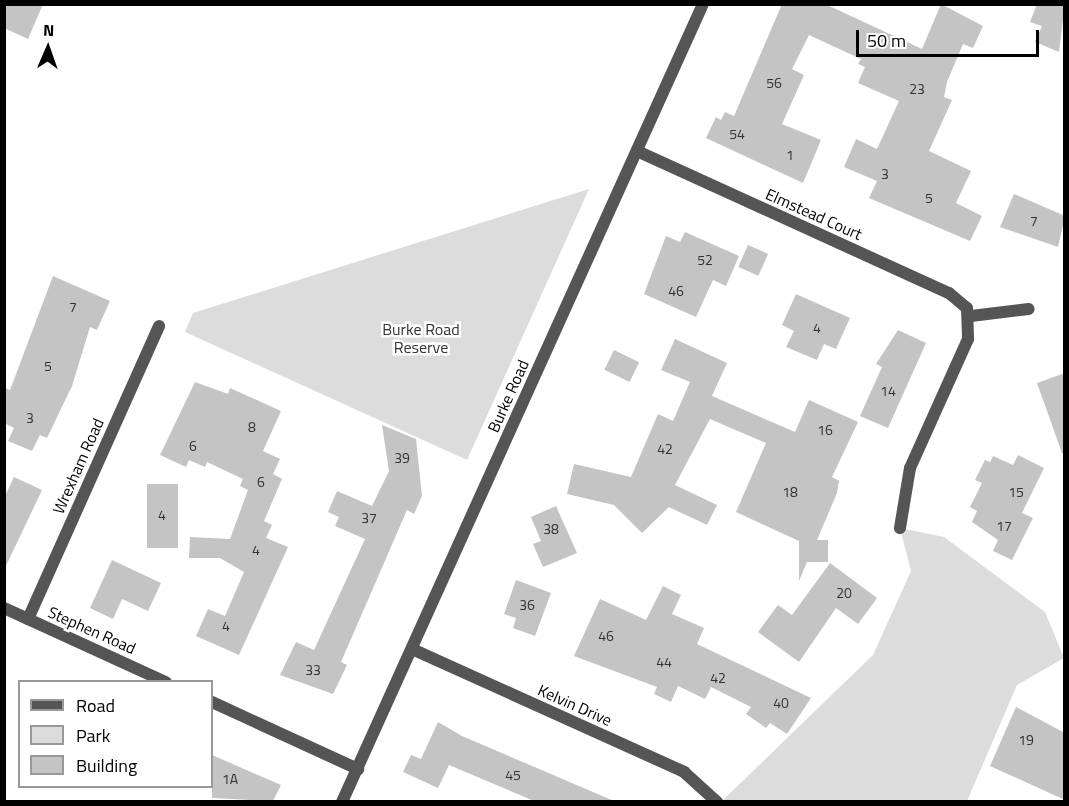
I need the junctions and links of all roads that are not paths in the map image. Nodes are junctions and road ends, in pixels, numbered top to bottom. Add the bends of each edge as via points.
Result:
1 (703, 4) edge
2 (637, 151) junction
3 (1029, 309) dead end
4 (970, 316) junction
5 (159, 326) dead end
6 (900, 528) dead end
7 (4, 608) edge
8 (28, 619) junction
9 (412, 648) junction
10 (164, 680) edge
11 (213, 702) edge
12 (357, 769) junction
13 (342, 801) edge
14 (717, 801) edge

1 - 2 street, Burke Road
2 - 4 street, Elmstead Court via 949,293
2 - 9 street, Burke Road
3 - 4 street
4 - 6 street via 968,339 908,475
5 - 8 street, Wrexham Road
7 - 8 street, Stephen Road
8 - 10 street, Stephen Road
9 - 12 street, Burke Road
9 - 14 street, Kelvin Drive via 684,772
11 - 12 street
12 - 13 street, Burke Road

